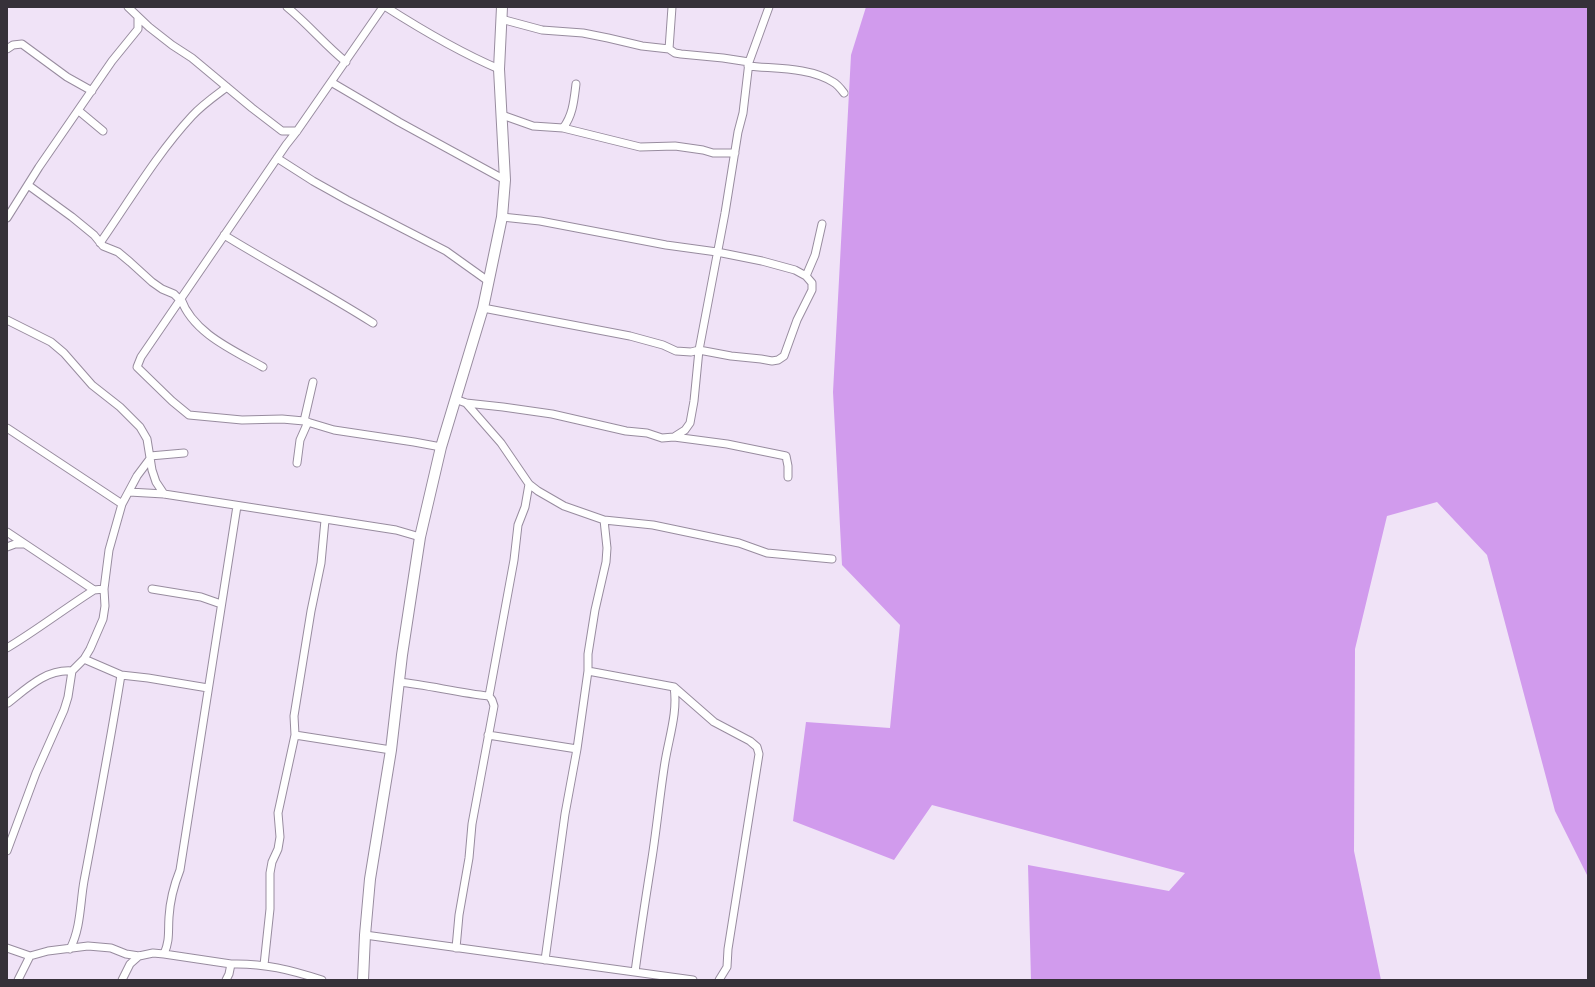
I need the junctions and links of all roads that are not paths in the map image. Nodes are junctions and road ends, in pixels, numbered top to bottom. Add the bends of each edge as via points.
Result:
1 (128, 7) edge
2 (287, 7) edge
3 (384, 7) edge
4 (502, 7) edge
5 (672, 7) edge
6 (769, 7) edge
7 (138, 17) junction
8 (501, 20) junction
9 (149, 27) junction
10 (138, 29) junction
11 (7, 49) edge
12 (669, 49) junction
13 (346, 62) junction
14 (748, 64) junction
15 (499, 69) junction
16 (331, 82) junction
17 (576, 84) dead end
18 (227, 87) junction
19 (92, 91) junction
20 (844, 93) dead end
21 (79, 111) junction
22 (502, 115) junction
23 (563, 128) junction
24 (103, 131) dead end
25 (282, 131) junction
26 (297, 131) junction
27 (286, 145) junction
28 (735, 153) junction
29 (277, 158) junction
30 (505, 180) junction
31 (28, 185) junction
32 (502, 217) junction
33 (7, 218) edge
34 (822, 224) dead end
35 (224, 235) junction
36 (100, 243) junction
37 (717, 252) junction
38 (806, 276) junction
39 (488, 281) junction
40 (185, 292) junction
41 (174, 294) junction
42 (181, 300) junction
43 (483, 308) junction
44 (7, 320) edge
45 (373, 323) dead end
46 (699, 350) junction
47 (263, 367) dead end
48 (313, 382) dead end
49 (455, 399) junction
50 (466, 403) junction
51 (306, 421) junction
52 (7, 428) edge
53 (674, 437) junction
54 (441, 447) junction
55 (184, 453) dead end
56 (150, 458) junction
57 (297, 463) dead end
58 (788, 478) dead end
59 (529, 484) junction
60 (129, 492) junction
61 (164, 494) junction
62 (122, 504) junction
63 (237, 506) junction
64 (325, 520) junction
65 (604, 520) junction
66 (7, 532) edge
67 (420, 537) junction
68 (25, 544) junction
69 (7, 547) edge
70 (832, 559) dead end
71 (104, 589) junction
72 (152, 589) dead end
73 (94, 590) junction
74 (221, 604) junction
75 (7, 648) edge
76 (84, 659) junction
77 (588, 670) junction
78 (72, 671) junction
79 (121, 675) junction
80 (399, 682) junction
81 (674, 687) junction
82 (208, 688) junction
83 (489, 696) junction
84 (8, 703) edge
85 (295, 735) junction
86 (488, 735) junction
87 (577, 749) junction
88 (390, 750) junction
89 (7, 851) edge
90 (365, 935) junction
91 (7, 948) edge
92 (456, 948) junction
93 (70, 949) junction
94 (164, 954) junction
95 (30, 956) junction
96 (139, 956) junction
97 (545, 960) junction
98 (231, 964) junction
99 (264, 965) junction
100 (634, 972) junction
101 (18, 980) edge
102 (122, 980) edge
103 (226, 980) edge
104 (322, 980) edge
105 (363, 980) edge
106 (693, 980) edge
107 (719, 980) edge

1 - 7 street
2 - 13 street
3 - 13 street
3 - 15 street via 471,57
4 - 8 street
5 - 12 street
6 - 14 street
7 - 9 street
7 - 10 street
8 - 12 street via 542,30 583,33
8 - 15 street
9 - 10 street
9 - 18 street
10 - 19 street
11 - 19 street via 22,44 67,77
12 - 14 street via 675,53 723,58
13 - 16 street
14 - 20 street via 822,76 835,83
14 - 28 street via 743,113
15 - 22 street
16 - 26 street
16 - 30 street
17 - 23 street via 571,113
18 - 25 street
18 - 36 street via 192,116 174,137 140,182
19 - 21 street
21 - 24 street
21 - 31 street
22 - 23 street via 533,126
22 - 30 street
23 - 28 street via 640,146 675,146 713,153
25 - 26 street
25 - 27 street
26 - 27 street
27 - 29 street
28 - 37 street
29 - 35 street
29 - 39 street via 347,200 446,251
30 - 32 street
31 - 33 street
31 - 36 street via 72,217
32 - 37 street via 540,221
32 - 39 street
34 - 38 street via 815,255
35 - 40 street
35 - 45 street
36 - 41 street via 118,252 156,285
37 - 38 street via 781,266
37 - 46 street
38 - 46 street via 812,283 812,290 797,320 784,356 772,362
39 - 43 street
40 - 41 street
40 - 42 street
41 - 42 street
42 - 47 street via 195,323 224,345
42 - 51 street via 141,357 137,367 167,397 189,415 242,420
43 - 46 street via 630,336 663,345 676,352
43 - 49 street
44 - 56 street via 51,342 92,385 120,407 140,427 147,439
46 - 53 street via 690,423 686,430
48 - 51 street
49 - 50 street
49 - 54 street
50 - 53 street via 504,406 662,438
50 - 59 street via 501,443
51 - 54 street via 334,430
51 - 57 street
52 - 62 street
53 - 58 street via 786,456
54 - 67 street
55 - 56 street
56 - 60 street
56 - 61 street via 156,482
59 - 65 street via 564,506
59 - 83 street via 525,507 518,525
60 - 61 street
60 - 62 street
61 - 63 street
62 - 71 street via 109,550
63 - 64 street
63 - 74 street
64 - 67 street via 396,530
64 - 85 street via 321,563 294,716
65 - 70 street via 669,528 739,543 767,553
65 - 77 street via 606,562 595,610
66 - 68 street
67 - 80 street
68 - 69 street
68 - 73 street
71 - 73 street
71 - 76 street via 103,619
72 - 74 street via 201,597
73 - 75 street
74 - 82 street
76 - 78 street
76 - 79 street
77 - 81 street
77 - 87 street
78 - 84 street via 52,673 34,682
78 - 89 street via 64,710 36,773
79 - 82 street
79 - 93 street via 76,934
80 - 83 street
80 - 88 street
81 - 100 street via 674,712
81 - 107 street via 714,722 750,741 760,754 727,967
82 - 94 street via 180,870 171,895 169,943
83 - 86 street via 494,706
85 - 88 street
85 - 99 street via 278,813 280,836 270,873 270,909
86 - 87 street
86 - 92 street via 472,824
87 - 97 street via 565,814
88 - 90 street via 370,879
90 - 92 street
90 - 105 street
91 - 95 street
92 - 97 street
93 - 95 street
93 - 96 street via 88,946 112,948
94 - 96 street
94 - 98 street
95 - 101 street
96 - 102 street via 130,964
97 - 100 street
98 - 99 street
98 - 103 street
99 - 104 street
100 - 106 street

